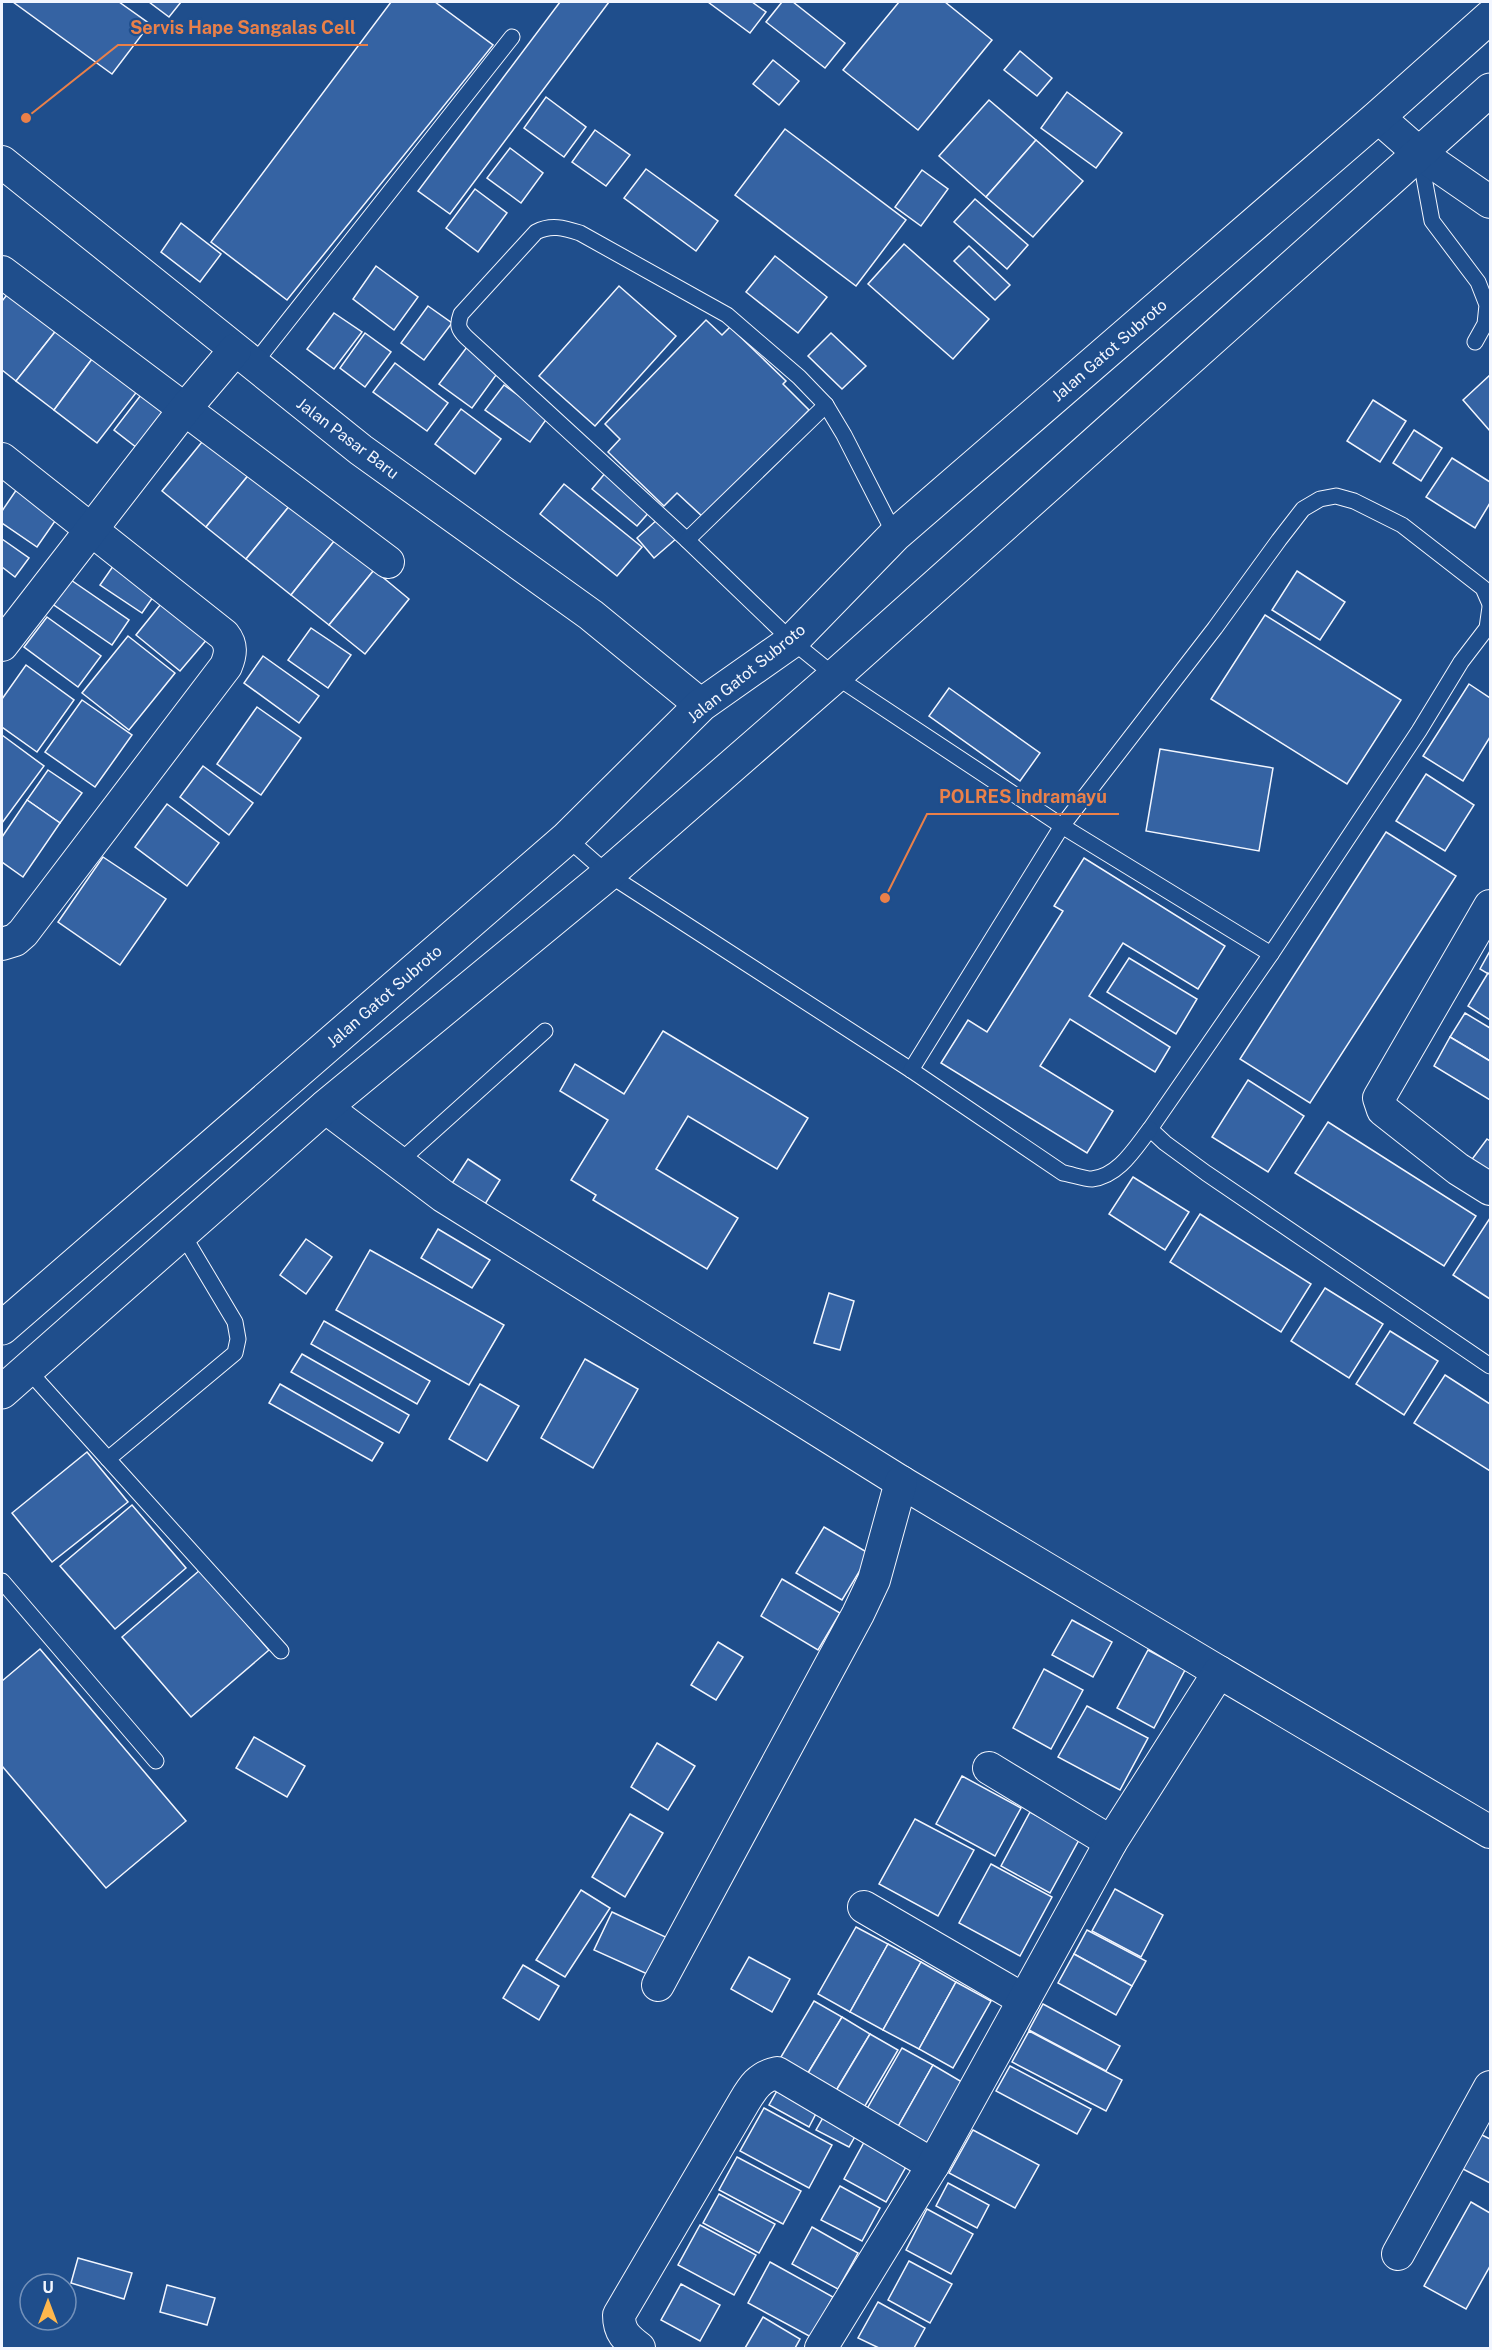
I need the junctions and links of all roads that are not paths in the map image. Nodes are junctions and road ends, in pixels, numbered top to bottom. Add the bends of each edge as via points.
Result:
1 (1491, 17) edge
2 (512, 37) dead end
3 (1491, 90) edge
4 (1378, 117) junction
5 (1419, 153) junction
6 (2, 162) edge
7 (1491, 202) edge
8 (2, 272) edge
9 (1475, 342) dead end
10 (244, 357) junction
11 (826, 405) junction
12 (184, 410) junction
13 (2, 459) edge
14 (91, 529) junction
15 (895, 535) junction
16 (687, 540) junction
17 (388, 562) dead end
18 (1491, 606) edge
19 (792, 641) junction
20 (2, 645) edge
21 (835, 676) junction
22 (701, 705) junction
23 (1062, 826) junction
24 (567, 838) junction
25 (608, 874) junction
26 (1491, 906) edge
27 (2, 944) edge
28 (1271, 954) junction
29 (545, 1031) dead end
30 (911, 1070) junction
31 (325, 1107) junction
32 (1150, 1129) junction
33 (398, 1163) junction
34 (1491, 1189) edge
35 (182, 1233) junction
36 (2, 1328) edge
37 (1491, 1366) edge
38 (27, 1369) junction
39 (2, 1392) edge
40 (108, 1459) junction
41 (901, 1482) junction
42 (2, 1581) edge
43 (281, 1652) dead end
44 (1219, 1672) junction
45 (156, 1761) dead end
46 (989, 1768) dead end
47 (1491, 1832) edge
48 (1111, 1842) junction
49 (864, 1907) dead end
50 (658, 1985) dead end
51 (1024, 2000) junction
52 (1491, 2087) edge
53 (933, 2165) junction
54 (1398, 2254) dead end
55 (639, 2349) edge
56 (821, 2349) edge

1 - 4 street, Jalan Gatot Subroto
2 - 10 lane
3 - 5 street
4 - 5 street
4 - 15 street, Jalan Gatot Subroto
5 - 7 street
5 - 9 lane via 1432,221 1478,282 1487,305 1485,324
5 - 21 street
6 - 10 street, Jalan Pasar Baru
8 - 12 street
10 - 12 street
10 - 22 street, Jalan Pasar Baru via 361,450 591,615
11 - 15 lane
11 - 16 lane
11 - 16 lane via 727,315 580,233 561,227 536,232 461,314 460,330
12 - 14 street
12 - 17 street
13 - 14 street
14 - 20 street
14 - 27 street via 224,635 229,642 229,659 23,933
15 - 19 street, Jalan Gatot Subroto
16 - 19 lane
18 - 23 lane via 1483,588 1402,525 1354,501 1336,496 1320,499 1304,509 1279,540
18 - 28 lane via 1487,628
19 - 21 lane
19 - 22 street, Jalan Gatot Subroto
21 - 23 lane
21 - 25 street
22 - 24 street, Jalan Gatot Subroto
23 - 28 lane
23 - 30 lane
24 - 25 lane
24 - 36 street, Jalan Gatot Subroto
25 - 30 lane
25 - 31 street
26 - 34 street via 1379,1098 1383,1110 1458,1169
28 - 32 lane
29 - 33 lane
30 - 32 lane via 1063,1173 1092,1179 1106,1173 1123,1164
31 - 33 street
31 - 35 street
32 - 37 lane via 1206,1173
33 - 41 street via 453,1202
35 - 38 street
35 - 40 lane via 235,1323 235,1353
38 - 39 street
38 - 40 lane
40 - 43 lane
41 - 44 street
41 - 50 street via 874,1580 858,1614
42 - 45 lane
44 - 47 street
44 - 48 street
46 - 48 street
48 - 51 street
49 - 51 street
51 - 53 street
52 - 54 street
53 - 55 street via 777,2073 764,2076 754,2085 619,2314 624,2337
53 - 56 street

